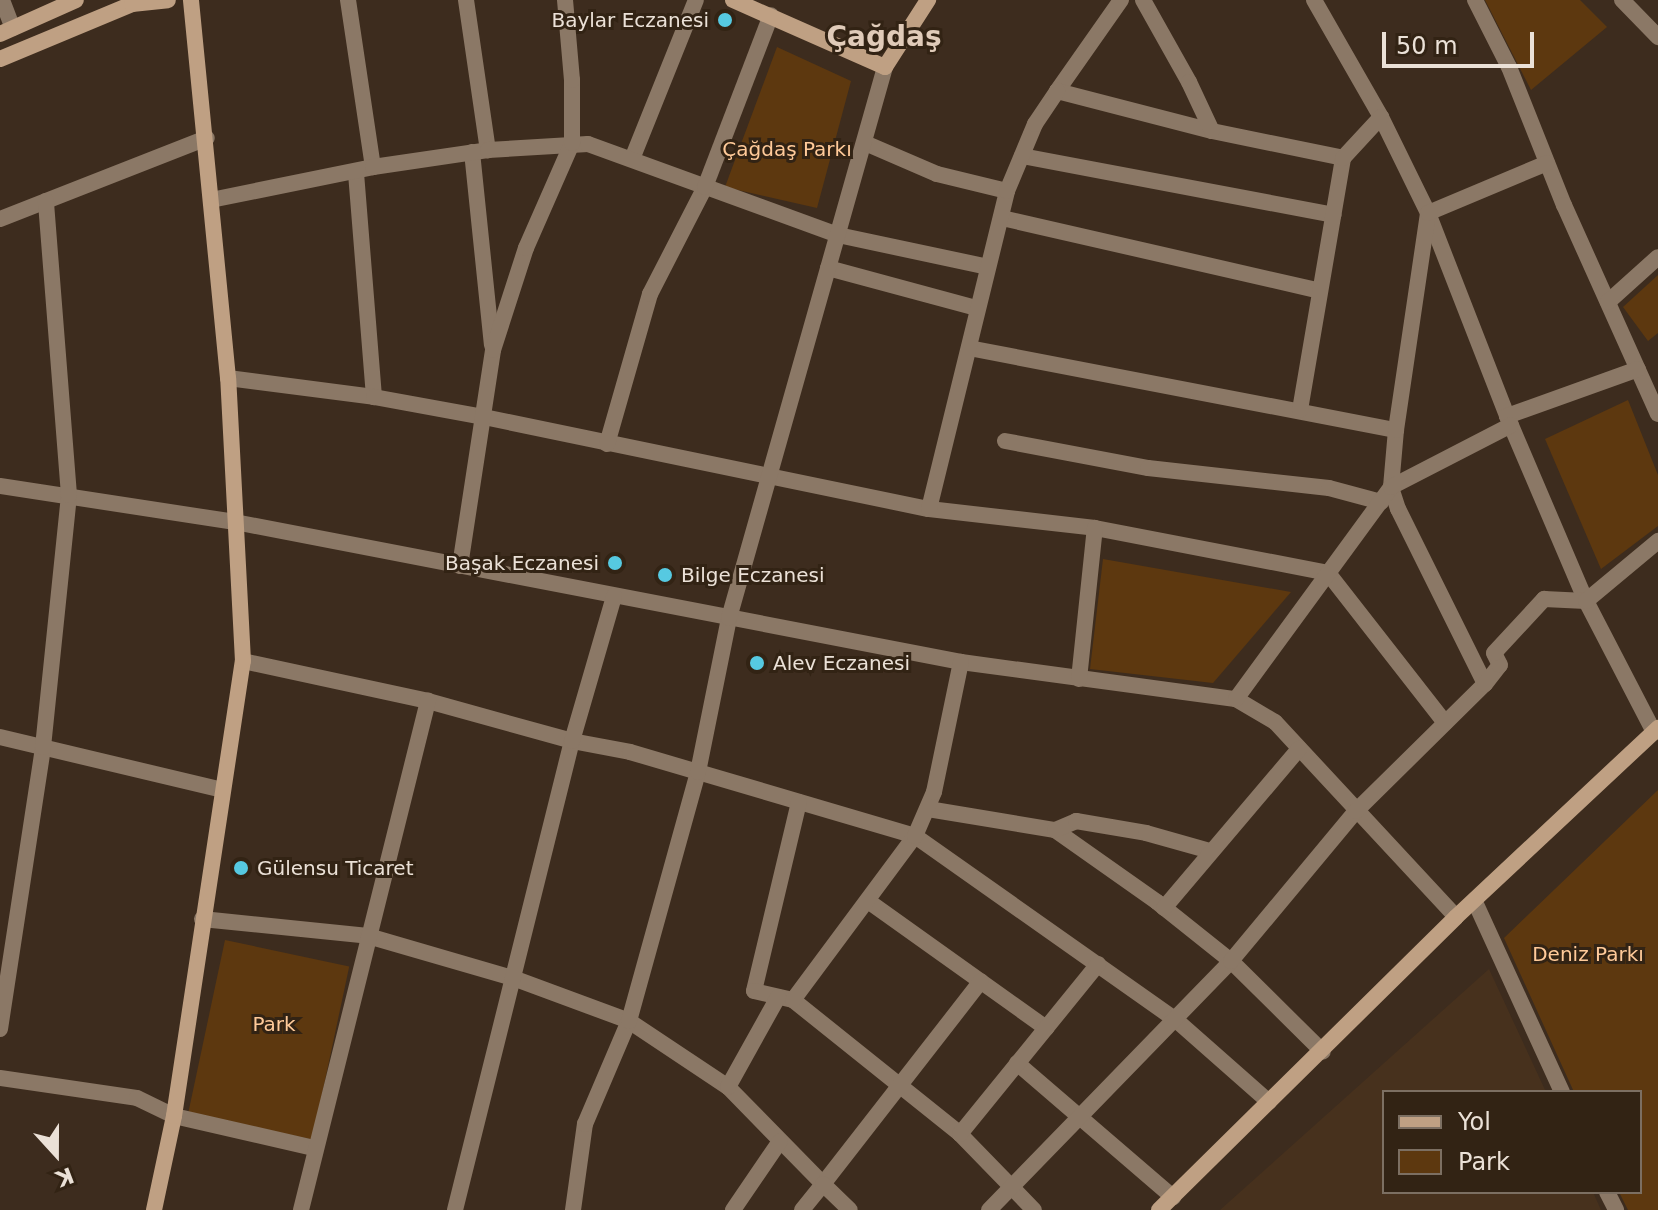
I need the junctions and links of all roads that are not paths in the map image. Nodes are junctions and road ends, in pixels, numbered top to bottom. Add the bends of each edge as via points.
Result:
1 (2, 0) edge
2 (76, 0) edge
3 (168, 0) edge
4 (191, 0) edge
5 (348, 0) edge
6 (466, 0) edge
7 (565, 0) edge
8 (696, 0) edge
9 (733, 0) edge
10 (928, 0) edge
11 (1121, 0) edge
12 (1143, 0) edge
13 (1314, 0) edge
14 (1475, 0) edge
15 (1622, 0) edge
16 (771, 15) junction
17 (6, 31) edge
18 (1658, 37) edge
19 (0, 59) edge
20 (885, 67) junction
21 (1057, 91) junction
22 (1381, 117) junction
23 (1212, 131) junction
24 (207, 138) junction
25 (572, 143) junction
26 (865, 143) junction
27 (480, 151) junction
28 (1022, 156) junction
29 (1343, 158) junction
30 (632, 159) junction
31 (1547, 163) junction
32 (364, 170) junction
33 (705, 187) junction
34 (1007, 191) junction
35 (211, 200) junction
36 (46, 201) junction
37 (1428, 213) junction
38 (1333, 215) junction
39 (1002, 218) junction
40 (0, 219) edge
41 (838, 235) junction
42 (1658, 257) edge
43 (988, 267) junction
44 (828, 268) junction
45 (1317, 290) junction
46 (1608, 302) junction
47 (976, 308) junction
48 (969, 348) junction
49 (493, 350) junction
50 (1638, 369) junction
51 (228, 378) junction
52 (374, 397) junction
53 (1300, 410) junction
54 (1658, 414) edge
55 (484, 417) junction
56 (1509, 421) junction
57 (1396, 430) junction
58 (1005, 441) dead end
59 (607, 444) junction
60 (771, 474) junction
61 (0, 486) edge
62 (1391, 487) junction
63 (69, 495) junction
64 (1381, 502) junction
65 (929, 509) junction
66 (235, 522) junction
67 (1095, 528) junction
68 (1658, 541) edge
69 (460, 566) junction
70 (1328, 573) junction
71 (614, 596) junction
72 (1586, 601) junction
73 (729, 618) junction
74 (243, 661) junction
75 (961, 662) junction
76 (1079, 679) junction
77 (1485, 684) junction
78 (1236, 699) junction
79 (428, 701) junction
80 (1445, 723) junction
81 (1656, 730) edge
82 (0, 737) edge
83 (572, 741) junction
84 (43, 747) junction
85 (1299, 749) junction
86 (698, 772) junction
87 (223, 790) junction
88 (799, 802) junction
89 (928, 809) junction
90 (1356, 811) junction
91 (1055, 830) junction
92 (915, 836) junction
93 (1210, 851) junction
94 (868, 901) junction
95 (1475, 902) junction
96 (1164, 908) junction
97 (1456, 917) junction
98 (202, 919) junction
99 (368, 936) junction
100 (1231, 961) junction
101 (1098, 964) junction
102 (513, 978) junction
103 (981, 981) junction
104 (785, 999) junction
105 (1176, 1020) junction
106 (629, 1021) junction
107 (1046, 1028) junction
108 (0, 1029) edge
109 (1323, 1052) junction
110 (1017, 1063) junction
111 (0, 1078) edge
112 (728, 1087) junction
113 (901, 1087) junction
114 (1561, 1090) edge
115 (1269, 1102) junction
116 (1080, 1115) junction
117 (174, 1116) junction
118 (960, 1134) junction
119 (780, 1141) junction
120 (314, 1148) junction
121 (823, 1184) junction
122 (1011, 1188) junction
123 (1173, 1197) junction
124 (154, 1210) edge
125 (301, 1210) edge
126 (455, 1210) edge
127 (573, 1210) edge
128 (733, 1210) edge
129 (802, 1210) edge
130 (850, 1210) edge
131 (989, 1210) edge
132 (1034, 1210) edge
133 (1159, 1210) edge

1 - 17 street
2 - 17 street
3 - 19 street via 132,4
4 - 24 street
5 - 32 street
6 - 27 street
7 - 25 street
8 - 30 street
9 - 16 street
10 - 20 street
11 - 21 street
12 - 23 street
13 - 22 street
14 - 31 street via 1509,67
15 - 18 street
16 - 20 street
16 - 33 street
20 - 26 street
21 - 23 street
21 - 28 street
22 - 29 street
22 - 37 street
23 - 29 street
24 - 35 street
24 - 36 street
25 - 27 street
25 - 30 street
25 - 49 street via 526,248
26 - 34 street via 937,174
26 - 41 street
27 - 32 street
27 - 49 street
28 - 34 street
28 - 38 street
29 - 38 street
30 - 33 street
31 - 37 street
31 - 46 street
32 - 35 street
32 - 52 street
33 - 41 street
33 - 59 street via 650,294
34 - 39 street
35 - 51 street
36 - 40 street
36 - 63 street
37 - 56 street
37 - 57 street
38 - 45 street
39 - 43 street
39 - 45 street
41 - 43 street
41 - 44 street
42 - 46 street
43 - 47 street
44 - 47 street
44 - 60 street
45 - 53 street
46 - 50 street
47 - 48 street
48 - 53 street
48 - 65 street
49 - 55 street
50 - 54 street
50 - 56 street
51 - 52 street
51 - 66 street
52 - 55 street
53 - 57 street
55 - 59 street
55 - 69 street
56 - 62 street
56 - 72 street
57 - 62 street
58 - 64 street via 1148,468 1329,488
59 - 60 street
60 - 65 street
60 - 73 street
61 - 63 street
62 - 64 street
62 - 77 street
63 - 66 street
63 - 84 street
64 - 70 street
65 - 67 street
66 - 69 street
66 - 74 street
67 - 70 street
67 - 76 street
68 - 72 street
69 - 71 street
70 - 78 street
70 - 80 street
71 - 73 street
71 - 83 street
72 - 77 street via 1544,599 1494,653 1500,665
72 - 81 street
73 - 75 street
73 - 86 street
74 - 79 street
74 - 87 street
75 - 76 street
75 - 89 street
76 - 78 street
77 - 80 street
78 - 85 street via 1275,722
79 - 83 street
79 - 99 street
80 - 90 street
81 - 95 street
82 - 84 street
83 - 86 street
83 - 102 street
84 - 87 street
84 - 108 street
85 - 90 street
85 - 93 street
86 - 88 street
86 - 106 street
87 - 98 street
88 - 92 street
88 - 104 street via 754,991
89 - 91 street
89 - 92 street
90 - 97 street
90 - 100 street
91 - 93 street via 1076,821
91 - 96 street
92 - 94 street
92 - 101 street
93 - 96 street
94 - 103 street
94 - 104 street
95 - 97 street
95 - 114 street
96 - 100 street
97 - 109 street
98 - 99 street
98 - 117 street
99 - 102 street
99 - 120 street
100 - 105 street
100 - 109 street
101 - 105 street
101 - 107 street
102 - 106 street
102 - 126 street
103 - 107 street
103 - 113 street
104 - 112 street
104 - 113 street
105 - 115 street
105 - 116 street
106 - 112 street
106 - 127 street via 585,1124
107 - 110 street
109 - 115 street
110 - 116 street
110 - 118 street
111 - 117 street via 137,1098
112 - 119 street
113 - 118 street
113 - 121 street
115 - 123 street
116 - 122 street
116 - 123 street
117 - 120 street
117 - 124 street
118 - 122 street
119 - 121 street
119 - 128 street
120 - 125 street
121 - 129 street
121 - 130 street
122 - 131 street
122 - 132 street
123 - 133 street

